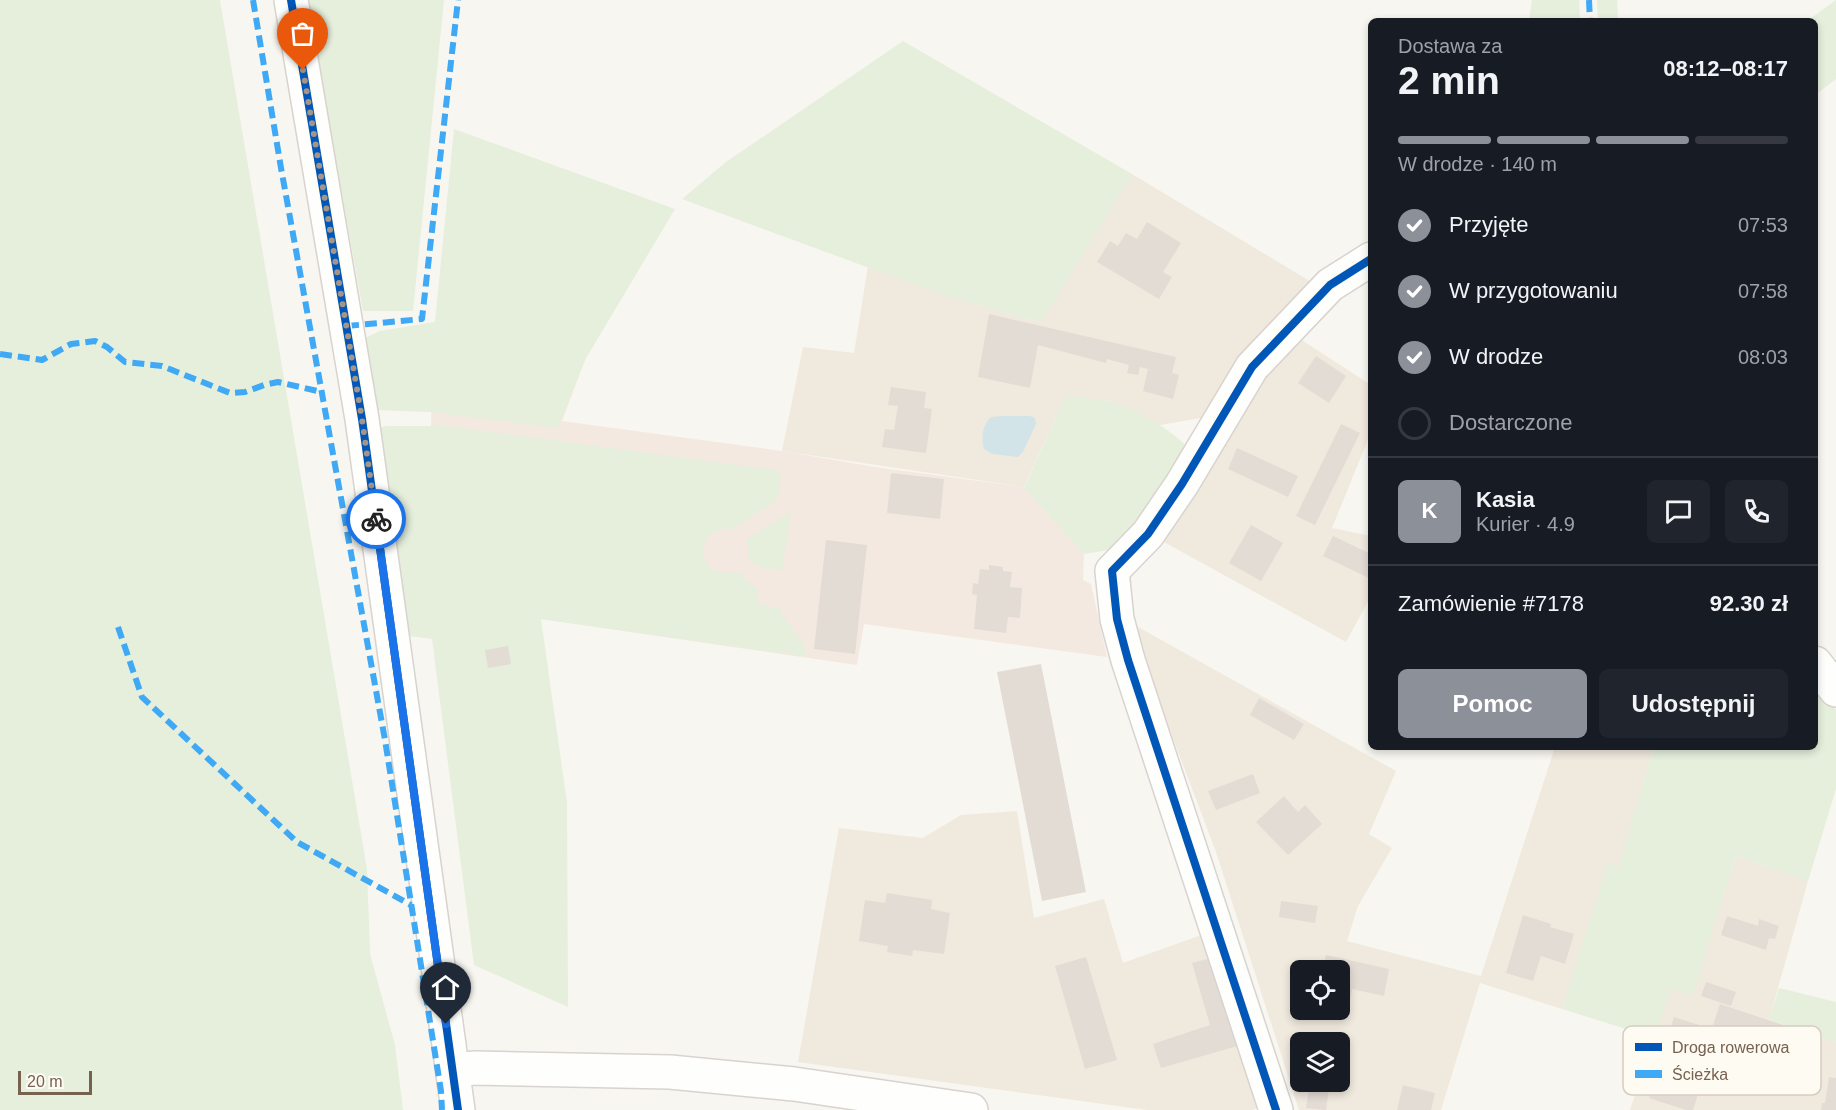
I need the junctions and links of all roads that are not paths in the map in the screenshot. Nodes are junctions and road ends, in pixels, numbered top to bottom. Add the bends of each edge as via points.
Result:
1 (291, 0) edge
2 (1368, 261) edge
3 (1818, 667) edge
4 (1836, 690) edge
5 (453, 1070) junction
6 (458, 1110) edge
7 (971, 1110) edge
8 (1276, 1110) edge

1 - 5 street via 362,419
2 - 8 street via 1330,285 1252,367 1154,526 1112,571 1117,619 1128,660
3 - 4 street
5 - 6 street
5 - 7 street via 670,1072 794,1084

